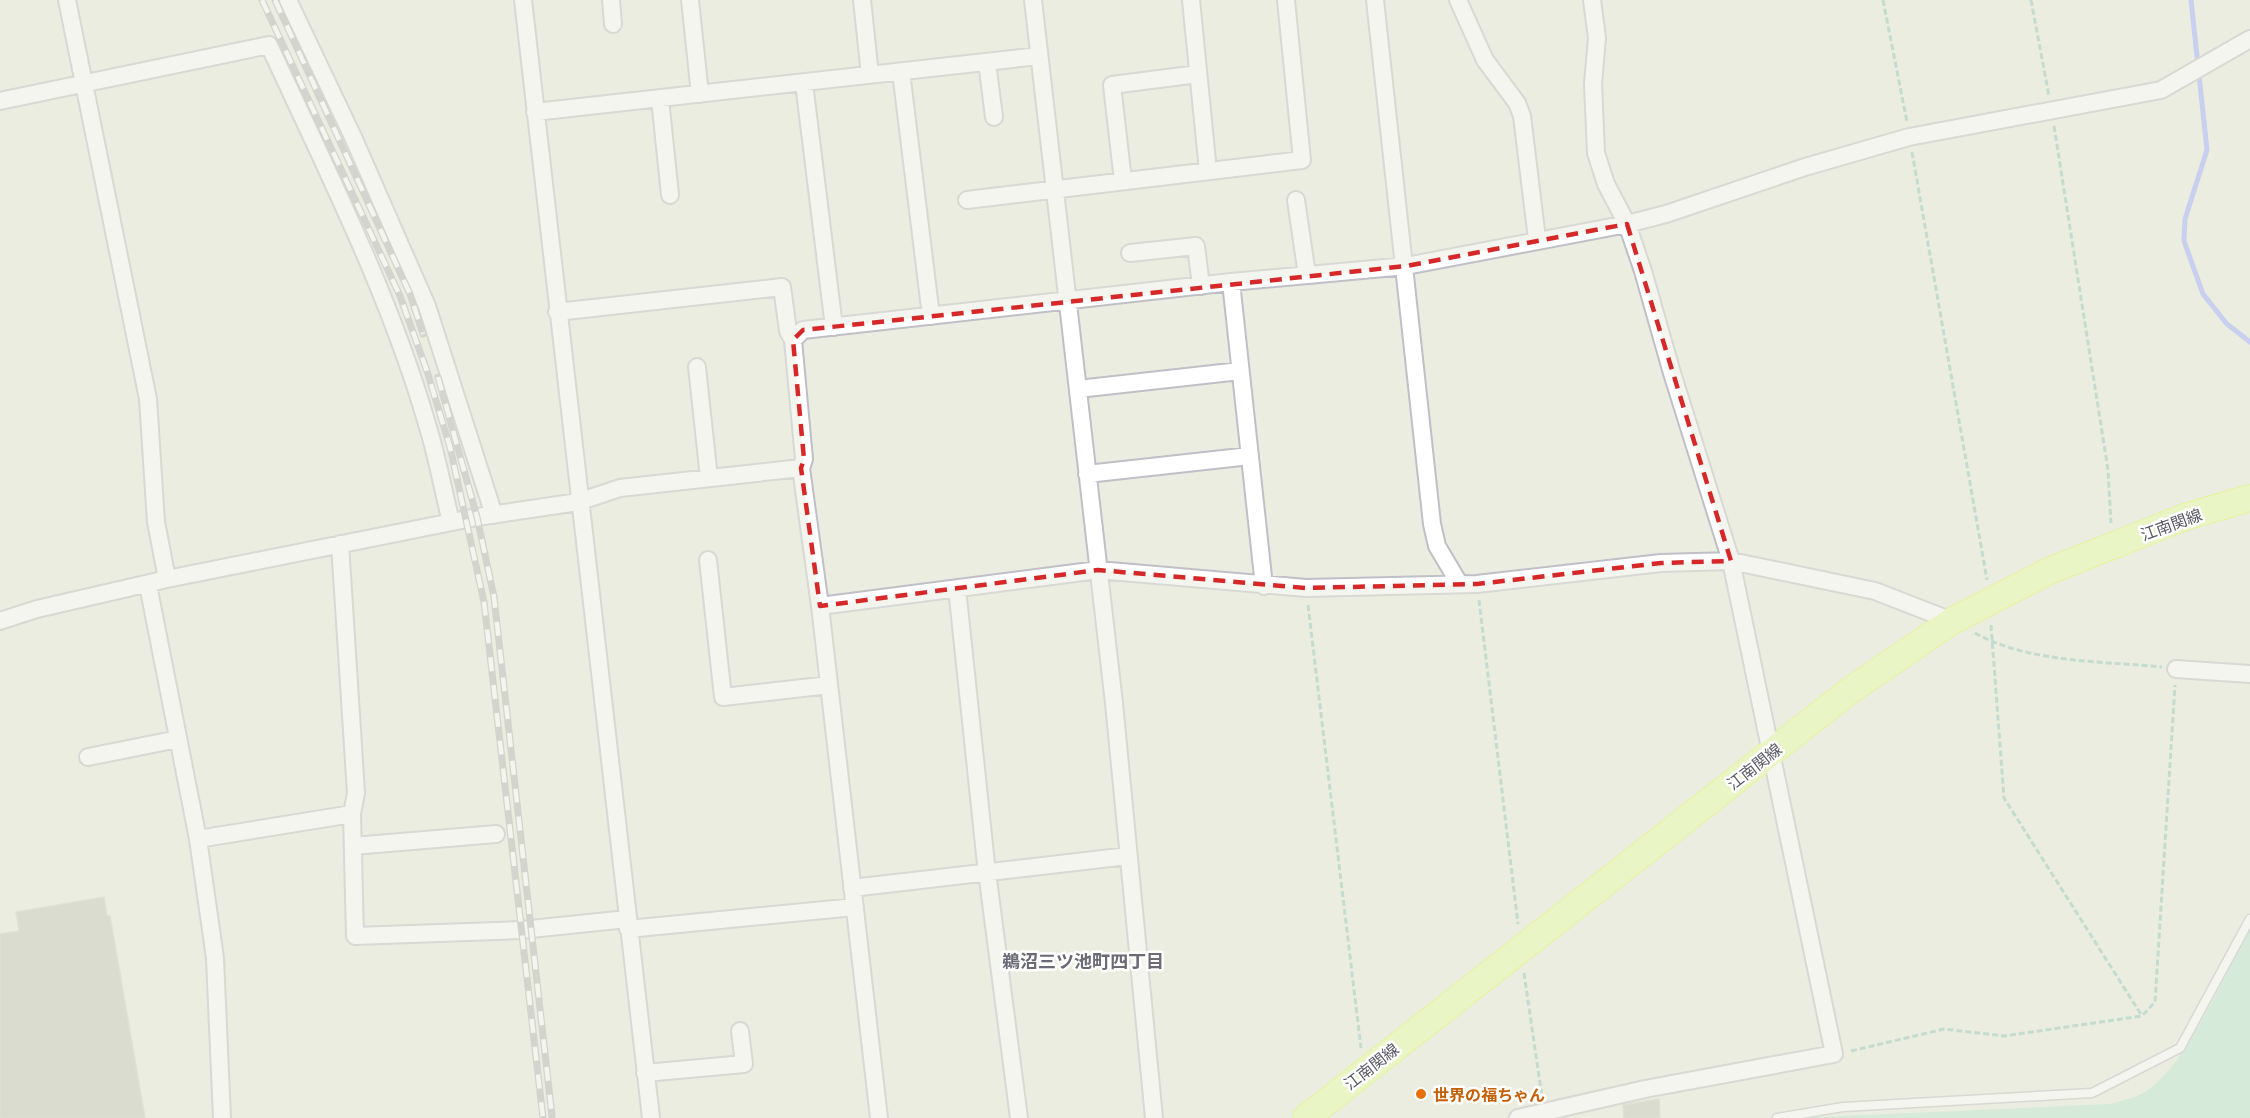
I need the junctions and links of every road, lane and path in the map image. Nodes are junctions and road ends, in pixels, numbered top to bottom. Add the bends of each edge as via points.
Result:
1 (67, 0) edge
2 (288, 0) edge
3 (523, 0) edge
4 (611, 0) edge
5 (690, 0) edge
6 (862, 0) edge
7 (1032, 0) edge
8 (1191, 0) edge
9 (1286, 0) edge
10 (1376, 0) edge
11 (1458, 0) edge
12 (1592, 0) edge
13 (1883, 0) edge
14 (2031, 0) edge
15 (613, 24) dead end
16 (2250, 39) edge
17 (1039, 56) junction
18 (987, 62) junction
19 (901, 72) junction
20 (1198, 74) junction
21 (870, 75) junction
22 (804, 82) junction
23 (85, 84) junction
24 (700, 94) junction
25 (660, 99) junction
26 (0, 101) edge
27 (2051, 110) junction
28 (535, 112) junction
29 (994, 117) dead end
30 (1909, 137) junction
31 (1208, 171) junction
32 (1123, 181) junction
33 (1054, 189) junction
34 (670, 195) dead end
35 (968, 200) dead end
36 (1296, 200) dead end
37 (1627, 224) junction
38 (1537, 239) junction
39 (1130, 253) dead end
40 (1406, 266) junction
41 (1306, 275) junction
42 (1231, 282) junction
43 (1202, 286) junction
44 (1068, 301) junction
45 (557, 312) junction
46 (931, 316) junction
47 (834, 327) junction
48 (793, 340) junction
49 (697, 367) dead end
50 (1240, 371) junction
51 (1078, 389) junction
52 (1250, 456) junction
53 (801, 468) junction
54 (1088, 474) junction
55 (709, 478) junction
56 (2250, 498) edge
57 (578, 502) junction
58 (494, 514) junction
59 (451, 522) junction
60 (340, 544) junction
61 (2112, 546) junction
62 (708, 560) dead end
63 (1731, 561) junction
64 (1098, 570) junction
65 (167, 579) junction
66 (1459, 583) junction
67 (1477, 584) junction
68 (148, 585) junction
69 (1264, 586) junction
70 (957, 588) junction
71 (1306, 588) junction
72 (1990, 600) junction
73 (820, 606) junction
74 (0, 621) edge
75 (1952, 621) junction
76 (1992, 643) junction
77 (2176, 669) junction
78 (2250, 674) edge
79 (829, 685) junction
80 (178, 739) junction
81 (1772, 752) junction
82 (88, 757) dead end
83 (352, 814) junction
84 (496, 834) dead end
85 (198, 839) junction
86 (353, 846) junction
87 (1128, 856) junction
88 (987, 872) junction
89 (852, 888) junction
90 (855, 907) junction
91 (2250, 919) edge
92 (628, 924) junction
93 (1521, 949) junction
94 (2142, 1016) junction
95 (740, 1031) dead end
96 (1834, 1054) junction
97 (1364, 1072) junction
98 (645, 1074) junction
99 (1546, 1112) junction
100 (222, 1118) edge
101 (651, 1118) edge
102 (879, 1118) edge
103 (1019, 1118) edge
104 (1154, 1118) edge
105 (1306, 1118) edge
106 (1518, 1118) edge
107 (1777, 1118) edge

1 - 23 street
2 - 58 street via 427,306
3 - 28 street
4 - 15 street
5 - 24 street
6 - 21 street
7 - 17 street
8 - 20 street
9 - 31 street via 1302,160
10 - 40 street
11 - 38 street via 1485,60 1522,116
12 - 37 street via 1597,38 1593,84 1596,153 1606,184
13 - 30 path
14 - 27 path
16 - 27 street via 2161,90
17 - 18 street
17 - 33 street
18 - 19 street
18 - 29 street
19 - 21 street
19 - 46 street
20 - 31 street
20 - 32 street via 1112,85
21 - 22 street
22 - 24 street
22 - 47 street
23 - 26 street
23 - 59 street via 268,45 359,242 400,344 428,425
23 - 65 street via 148,399 156,522
24 - 25 street
25 - 28 street
25 - 34 street
27 - 30 street
27 - 61 path via 2108,470
28 - 45 street
30 - 37 street
30 - 72 path
31 - 32 street
32 - 33 street
33 - 35 street
33 - 44 street
36 - 41 street
37 - 38 street
37 - 63 street
38 - 40 street
39 - 43 street via 1196,246
40 - 41 street
40 - 66 street via 1432,524 1437,546
41 - 42 street
42 - 43 street
42 - 50 street
43 - 44 street
44 - 46 street
44 - 51 street
45 - 48 street via 782,287 788,331
45 - 57 street
46 - 47 street
47 - 48 street via 803,330
48 - 53 street via 804,459
49 - 55 street
50 - 51 street
50 - 52 street
51 - 54 street
52 - 54 street
52 - 69 street
53 - 55 street
53 - 73 street
54 - 64 street
55 - 57 street via 620,488
56 - 61 main road, 江南関線 via 2186,517
57 - 58 street
57 - 92 street
58 - 59 street
59 - 60 street
60 - 65 street
60 - 83 street via 356,793
61 - 72 main road, 江南関線
62 - 79 street via 723,697
63 - 67 street via 1660,563
63 - 75 street via 1875,591
63 - 81 street
64 - 69 street
64 - 70 street
64 - 87 street
65 - 68 street
66 - 67 street
66 - 71 street
67 - 93 path
68 - 74 street
68 - 80 street
69 - 71 street
70 - 73 street
70 - 88 street
71 - 97 path
72 - 75 main road, 江南関線
73 - 79 street
75 - 76 path
75 - 81 main road, 江南関線 via 1848,692
76 - 77 path via 2051,656
76 - 94 path via 2004,798
77 - 78 street
77 - 94 path via 2155,1002
79 - 89 street
80 - 82 street
80 - 85 street
81 - 93 main road, 江南関線
81 - 96 street
83 - 85 street
83 - 86 street
84 - 86 street
85 - 100 street via 215,958
86 - 92 street via 355,936
87 - 88 street
87 - 104 street
88 - 89 street
88 - 103 street
89 - 90 street
90 - 92 street
90 - 102 street
91 - 107 lane via 2180,1048 2092,1093 1842,1107
92 - 98 street
93 - 97 main road, 江南関線
93 - 99 path
94 - 96 path via 2004,1036 1944,1029
95 - 98 street via 744,1064
96 - 99 street via 1645,1089
97 - 105 main road, 江南関線
98 - 101 street
99 - 106 street

